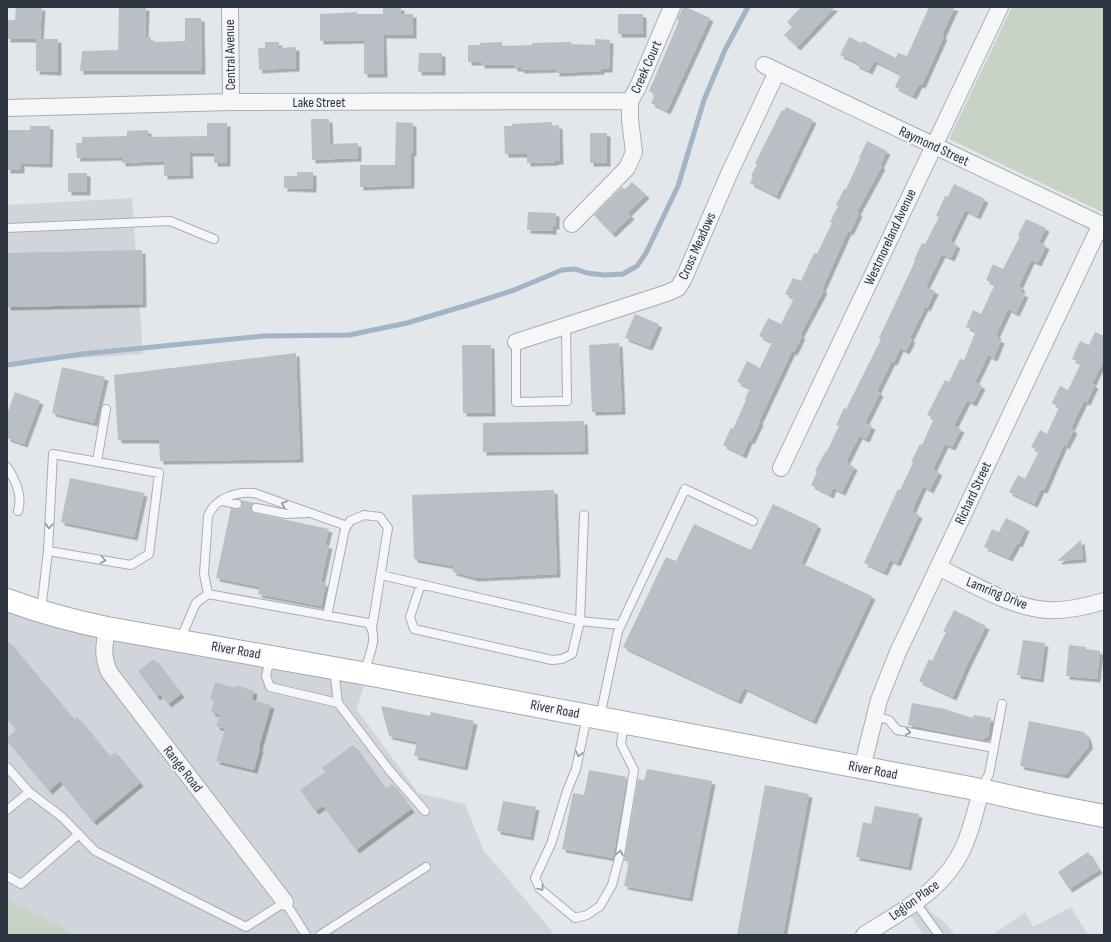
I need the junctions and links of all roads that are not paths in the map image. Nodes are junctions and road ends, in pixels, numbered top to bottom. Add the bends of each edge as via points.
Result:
1 (230, 7) edge
2 (672, 7) edge
3 (1000, 7) edge
4 (771, 69) joint
5 (630, 101) junction
6 (231, 102) junction
7 (7, 108) edge
8 (934, 145) junction
9 (572, 224) dead end
10 (1102, 225) edge
11 (7, 228) edge
12 (214, 239) dead end
13 (566, 326) junction
14 (516, 342) joint
15 (106, 409) dead end
16 (97, 461) junction
17 (7, 467) edge
18 (781, 468) dead end
19 (219, 503) junction
20 (237, 504) dead end
21 (256, 508) dead end
22 (18, 511) dead end
23 (310, 513) junction
24 (584, 515) dead end
25 (753, 521) dead end
26 (347, 526) junction
27 (48, 550) junction
28 (938, 567) junction
29 (381, 575) junction
30 (421, 584) junction
31 (208, 594) junction
32 (7, 600) edge
33 (1104, 601) edge
34 (41, 612) junction
35 (327, 616) junction
36 (580, 621) junction
37 (620, 625) junction
38 (107, 628) junction
39 (372, 628) junction
40 (180, 640) junction
41 (270, 656) junction
42 (334, 668) junction
43 (364, 673) junction
44 (338, 703) junction
45 (1002, 704) dead end
46 (874, 716) junction
47 (594, 717) junction
48 (624, 722) junction
49 (994, 748) junction
50 (7, 767) edge
51 (862, 768) junction
52 (981, 790) junction
53 (29, 792) junction
54 (7, 810) edge
55 (426, 811) dead end
56 (1104, 816) edge
57 (79, 834) junction
58 (426, 867) dead end
59 (7, 876) edge
60 (285, 902) junction
61 (915, 902) junction
62 (306, 935) edge
63 (320, 935) edge
64 (864, 935) edge
65 (939, 935) edge

1 - 6 street, Central Avenue
2 - 5 street, Creek Court
3 - 8 street, Westmoreland Avenue
4 - 8 street, Raymond Street
4 - 13 street, Cross Meadows via 729,174 678,288
5 - 6 street, Lake Street
5 - 9 street, Creek Court via 634,152 627,168
6 - 7 street, Lake Street
8 - 10 street, Raymond Street
8 - 18 street, Westmoreland Avenue
10 - 28 street, Richard Street
11 - 12 lane via 170,221
13 - 14 street, Cross Meadows
13 - 14 lane via 567,401 516,402
15 - 16 lane
16 -> 27 lane via 53,454
27 -> 16 lane via 131,565 149,554 159,473
17 - 22 lane via 20,496
19 - 20 lane
23 -> 19 lane via 245,492 231,495
19 - 31 lane via 208,516 204,574
21 - 23 lane via 286,514
23 - 26 lane
24 - 36 lane
25 - 37 lane via 685,489
26 - 29 lane via 350,520 364,516 380,517 388,528
26 - 35 lane
27 - 34 lane
28 - 33 street, Lamring Drive via 1022,605 1046,610 1069,610
28 - 46 street, Richard Street via 888,676
29 - 30 lane
29 - 39 lane
30 - 36 lane
30 - 36 lane via 410,617 414,629 552,660 572,654
31 - 35 lane
31 - 40 lane via 196,603
32 - 34 main road, River Road
34 - 38 main road, River Road
35 - 39 lane via 368,623
36 - 37 lane
37 - 47 lane
38 - 40 main road, River Road
38 - 60 street, Range Road via 104,660 109,672
39 - 43 lane via 374,639
40 - 41 main road, River Road
41 - 42 main road, River Road
41 - 44 lane via 266,676 270,687
42 - 43 main road, River Road
42 - 44 lane
43 - 47 main road, River Road
44 - 55 lane via 390,771
45 - 49 lane
46 -> 49 lane via 889,720 898,730
46 - 51 street, Richard Street
47 - 48 main road, River Road
47 -> 48 lane via 551,844 535,878 540,889 575,918 587,915 600,906 612,885 620,854 634,770 621,744
48 - 51 main road, River Road
49 - 52 lane via 989,774
50 - 53 lane
51 - 52 main road, River Road
52 - 56 main road, River Road
52 - 61 street, Legion Place via 969,834 958,858 942,880
53 - 54 lane
53 - 57 lane via 62,817
57 - 59 lane via 21,884
57 - 60 lane via 95,850 246,927
58 - 63 lane
60 - 62 lane
61 - 64 street, Legion Place
61 - 65 lane

